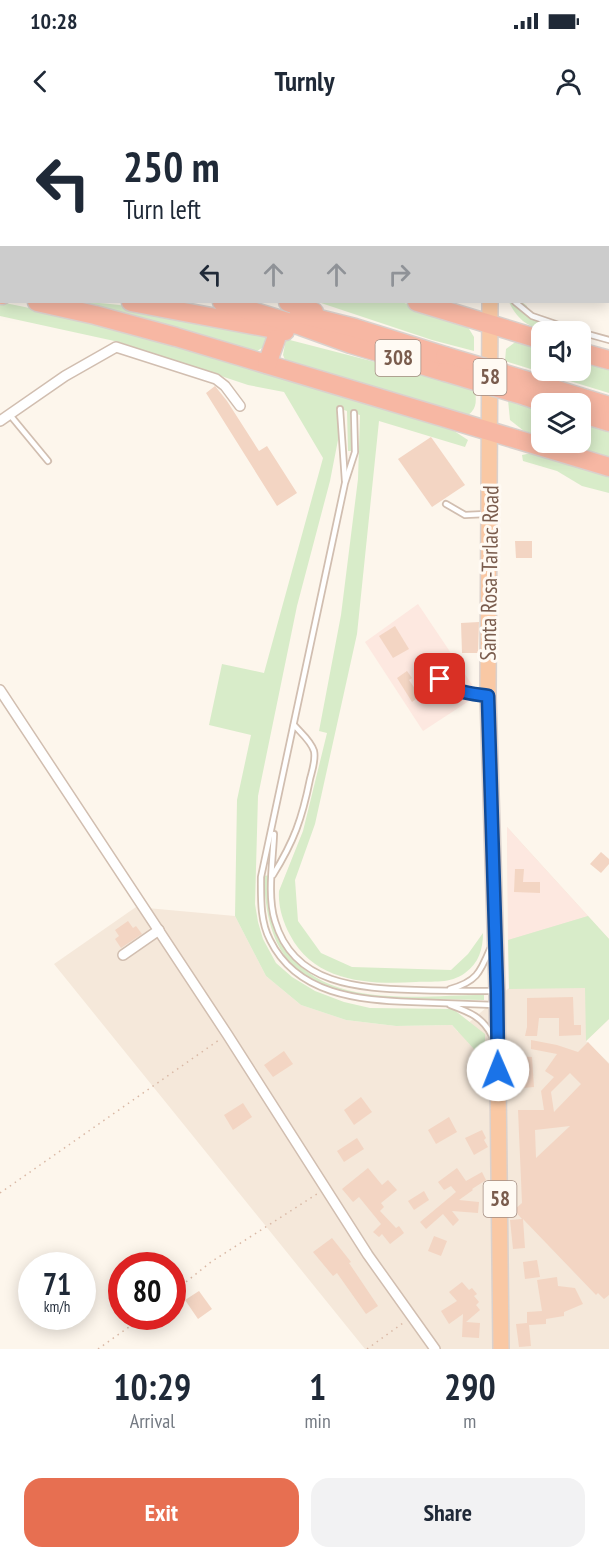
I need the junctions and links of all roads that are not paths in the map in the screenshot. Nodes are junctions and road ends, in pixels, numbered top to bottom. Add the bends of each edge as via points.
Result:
1 (41, 303) edge
2 (138, 303) edge
3 (225, 303) edge
4 (260, 303) edge
5 (290, 303) edge
6 (420, 303) edge
7 (490, 303) edge
8 (516, 303) edge
9 (547, 321) edge
10 (490, 325) junction
11 (591, 335) edge
12 (353, 336) junction
13 (531, 337) edge
14 (276, 339) dead end
15 (609, 340) edge
16 (591, 355) edge
17 (609, 360) edge
18 (267, 364) junction
19 (525, 388) junction
20 (532, 393) edge
21 (240, 406) dead end
22 (609, 406) edge
23 (340, 409) dead end
24 (354, 413) dead end
25 (9, 415) junction
26 (591, 416) edge
27 (0, 421) edge
28 (609, 422) edge
29 (489, 430) junction
30 (48, 461) dead end
31 (609, 467) edge
32 (345, 483) junction
33 (446, 504) dead end
34 (489, 514) junction
35 (440, 679) dead end
36 (0, 690) edge
37 (488, 696) junction
38 (294, 725) junction
39 (274, 824) junction
40 (272, 877) junction
41 (159, 930) junction
42 (495, 936) junction
43 (123, 955) dead end
44 (445, 991) junction
45 (497, 998) junction
46 (445, 1003) junction
47 (497, 1048) junction
48 (435, 1349) edge
49 (501, 1349) edge

1 - 18 highway
2 - 12 highway
3 - 12 highway via 302,326
4 - 12 highway
5 - 12 highway
6 - 10 highway
7 - 10 highway, Santa Rosa-Tarlac Road / 58
8 - 9 lane via 532,316
10 - 13 highway
10 - 29 highway, Santa Rosa-Tarlac Road / 58
11 - 15 lane
12 - 19 highway, 308, bridge
14 - 18 highway
16 - 17 highway
18 - 29 highway
19 - 20 highway, 308
19 - 22 highway, 308
21 - 25 street via 216,379 116,347
23 - 32 lane
24 - 32 lane via 355,452
25 - 27 street
25 - 30 lane
26 - 28 highway
29 - 31 highway
29 - 34 highway, Santa Rosa-Tarlac Road / 58
32 - 38 lane
33 - 34 lane via 465,515
34 - 37 highway, Santa Rosa-Tarlac Road / 58
35 - 37 lane via 451,689
36 - 41 street
37 - 42 highway, Santa Rosa-Tarlac Road / 58
38 - 39 lane
38 - 40 lane via 310,743 314,764 302,816 290,848
39 - 40 lane
39 - 46 lane via 261,877 261,905 269,940 295,973 346,997
40 - 44 lane via 274,920 290,952 302,964 325,978 349,985
41 - 43 street
41 - 48 street via 325,1189
42 - 44 lane via 474,979
42 - 45 highway, Santa Rosa-Tarlac Road / 58
44 - 45 lane
45 - 46 lane
45 - 47 highway, Santa Rosa-Tarlac Road / 58
46 - 47 lane via 480,1019
47 - 49 highway, Santa Rosa-Tarlac Road / 58

